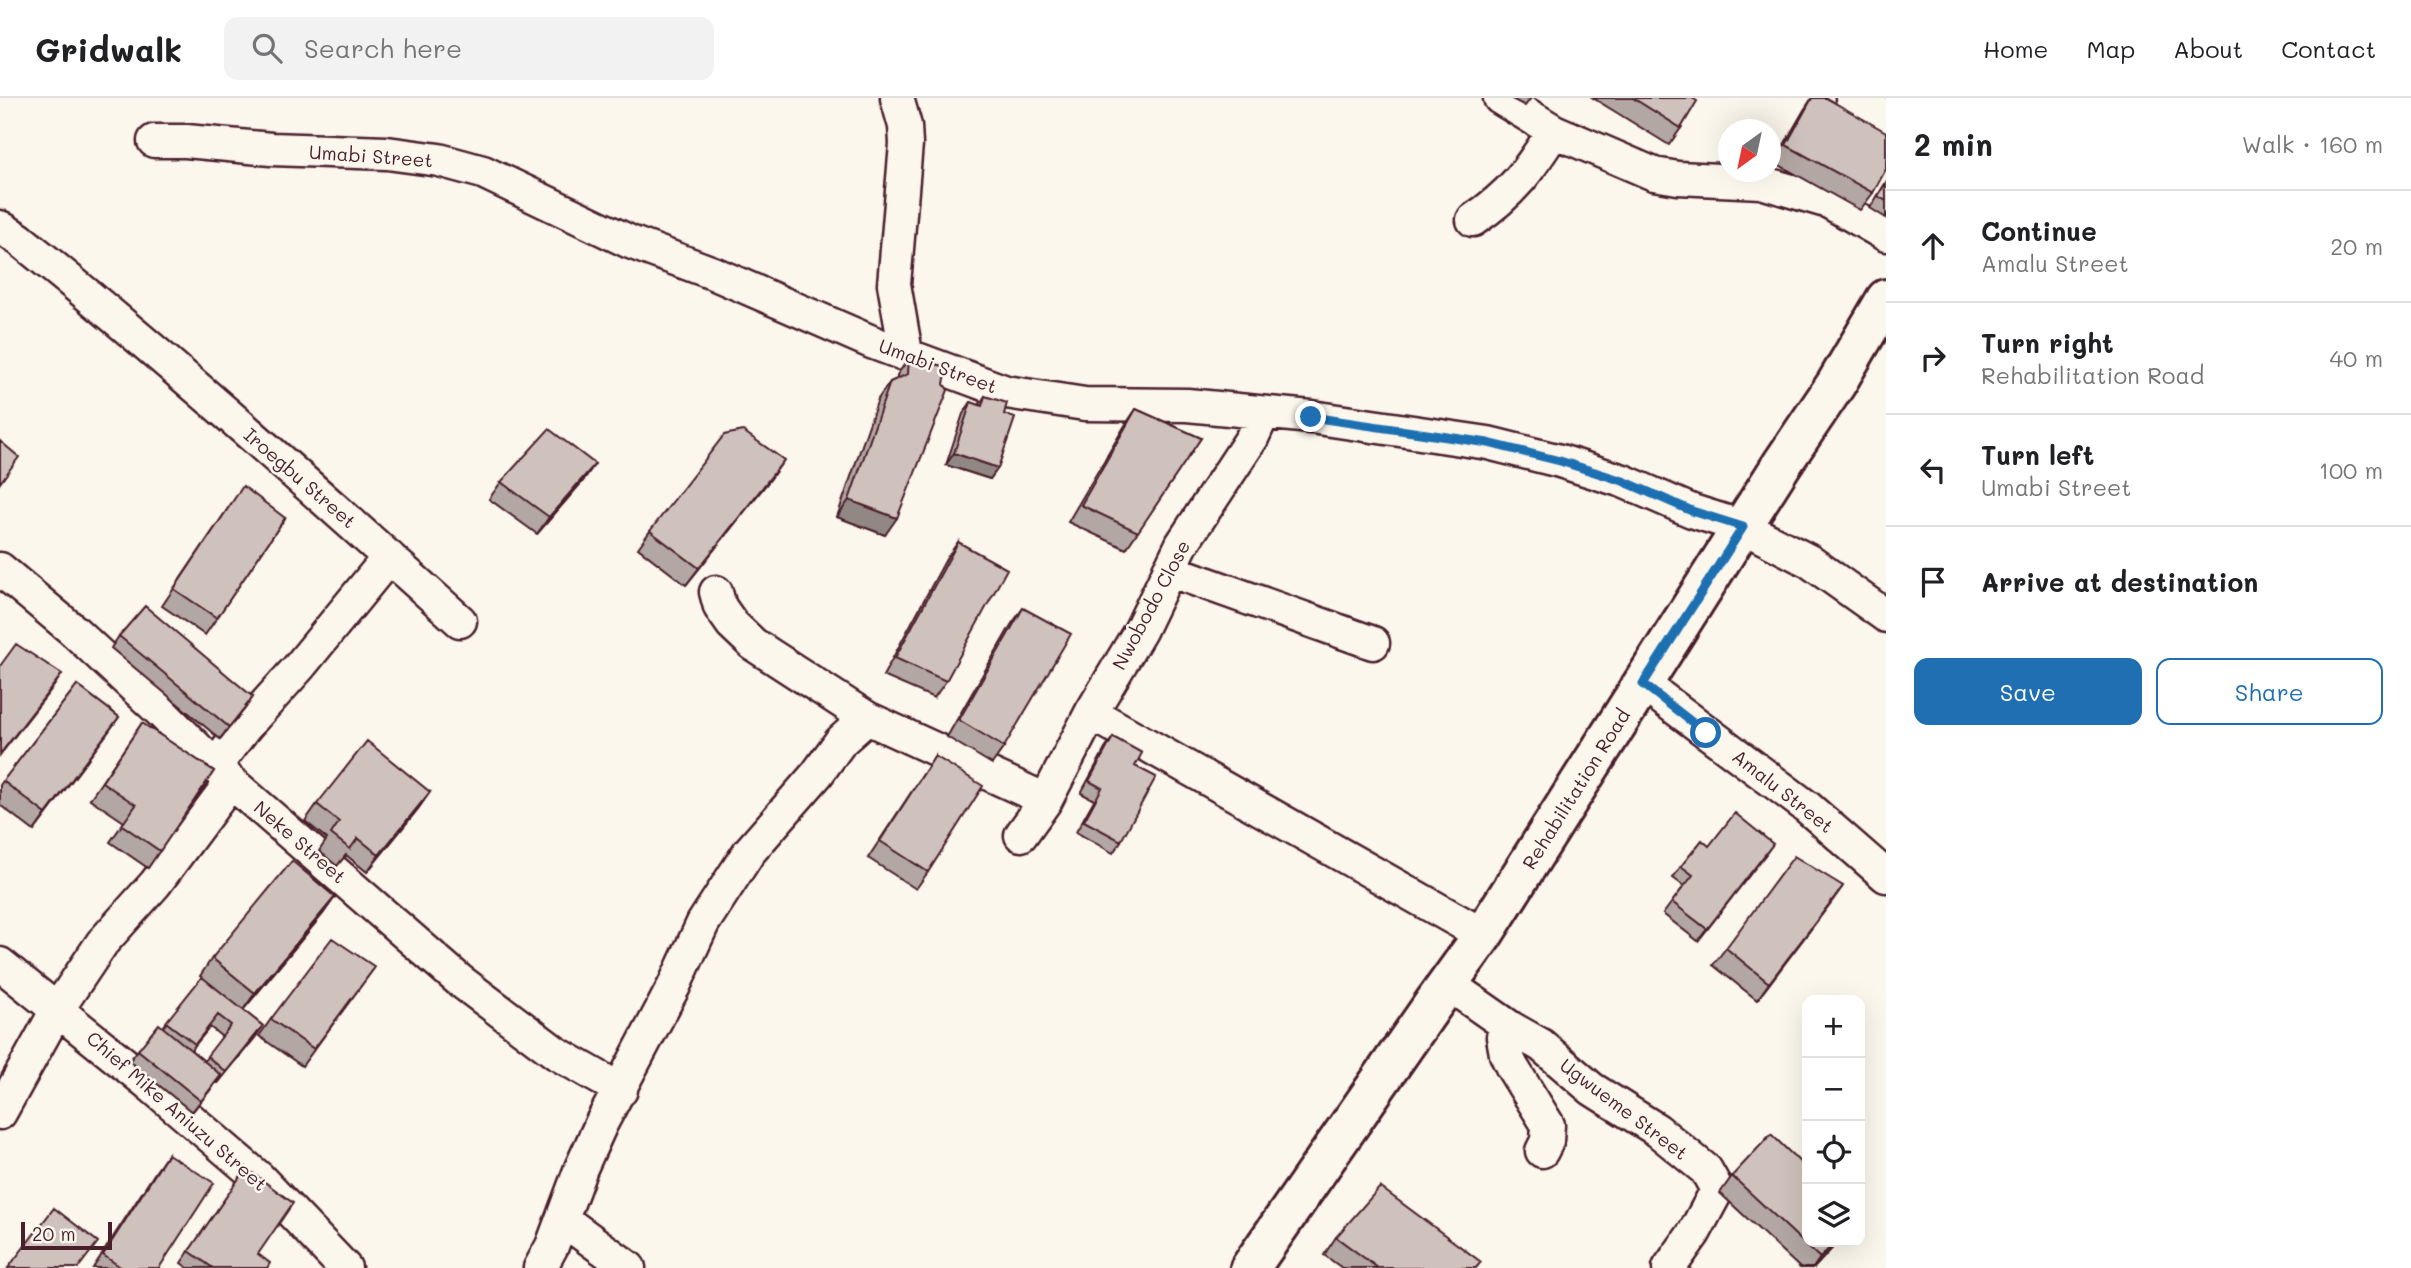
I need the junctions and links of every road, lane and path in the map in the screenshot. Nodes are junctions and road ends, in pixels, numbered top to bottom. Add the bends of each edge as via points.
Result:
1 (897, 98) edge
2 (1500, 98) edge
3 (1852, 98) edge
4 (1886, 116) edge
5 (1554, 131) junction
6 (154, 141) dead end
7 (1473, 220) dead end
8 (0, 228) edge
9 (1886, 235) edge
10 (1886, 299) edge
11 (906, 353) junction
12 (1263, 414) junction
13 (1743, 527) junction
14 (389, 557) junction
15 (0, 569) edge
16 (1169, 570) junction
17 (716, 592) dead end
18 (1884, 612) edge
19 (460, 621) dead end
20 (1373, 643) dead end
21 (1643, 684) junction
22 (1091, 713) junction
23 (867, 719) junction
24 (223, 774) junction
25 (1046, 800) junction
26 (1021, 835) dead end
27 (1886, 876) edge
28 (1483, 936) junction
29 (0, 964) edge
30 (1448, 984) junction
31 (57, 1010) junction
32 (1511, 1028) junction
33 (621, 1090) junction
34 (0, 1113) edge
35 (1542, 1151) dead end
36 (562, 1219) junction
37 (345, 1268) edge
38 (540, 1268) edge
39 (629, 1268) edge
40 (1250, 1268) edge
41 (1668, 1268) edge

1 - 11 street via 906,144 894,284
2 - 5 street
3 - 4 street
5 - 7 street via 1517,185
5 - 9 street via 1654,174 1761,182 1829,202
6 - 11 street, Umabi Street via 387,153 483,172 630,242
8 - 14 street, Iroegbu Street via 148,345
10 - 13 main road, Rehabilitation Road
11 - 12 street, Umabi Street via 1006,391 1052,400 1187,405
12 - 13 street, Umabi Street via 1488,443 1623,481
12 - 16 street, Nwobodo Close
13 - 18 street, Umabi Street via 1809,561
13 - 21 main road, Rehabilitation Road
14 - 19 street, Iroegbu Street
14 - 24 street via 246,726
15 - 24 street, Neke Street via 84,640
16 - 20 street
16 - 22 street, Nwobodo Close via 1140,631
17 - 23 street via 732,624 753,644
21 - 27 street, Amalu Street via 1807,807
21 - 28 main road, Rehabilitation Road
22 - 25 street, Nwobodo Close
22 - 28 street
23 - 25 street
23 - 33 street via 841,741 749,852 703,923
24 - 31 street via 155,884 102,943
24 - 33 street, Neke Street via 458,980 556,1053
25 - 26 street, Nwobodo Close
28 - 30 main road, Rehabilitation Road
29 - 31 street, Chief Mike Aniuzu Street
30 - 32 street, Ugwueme Street
30 - 40 main road, Rehabilitation Road
31 - 34 street
31 - 37 street, Chief Mike Aniuzu Street via 259,1178
32 - 35 street via 1503,1037 1506,1054 1548,1125
32 - 41 street, Ugwueme Street via 1541,1045 1592,1089 1657,1130 1706,1170 1715,1195
33 - 36 street via 581,1168
36 - 38 street
36 - 39 street

